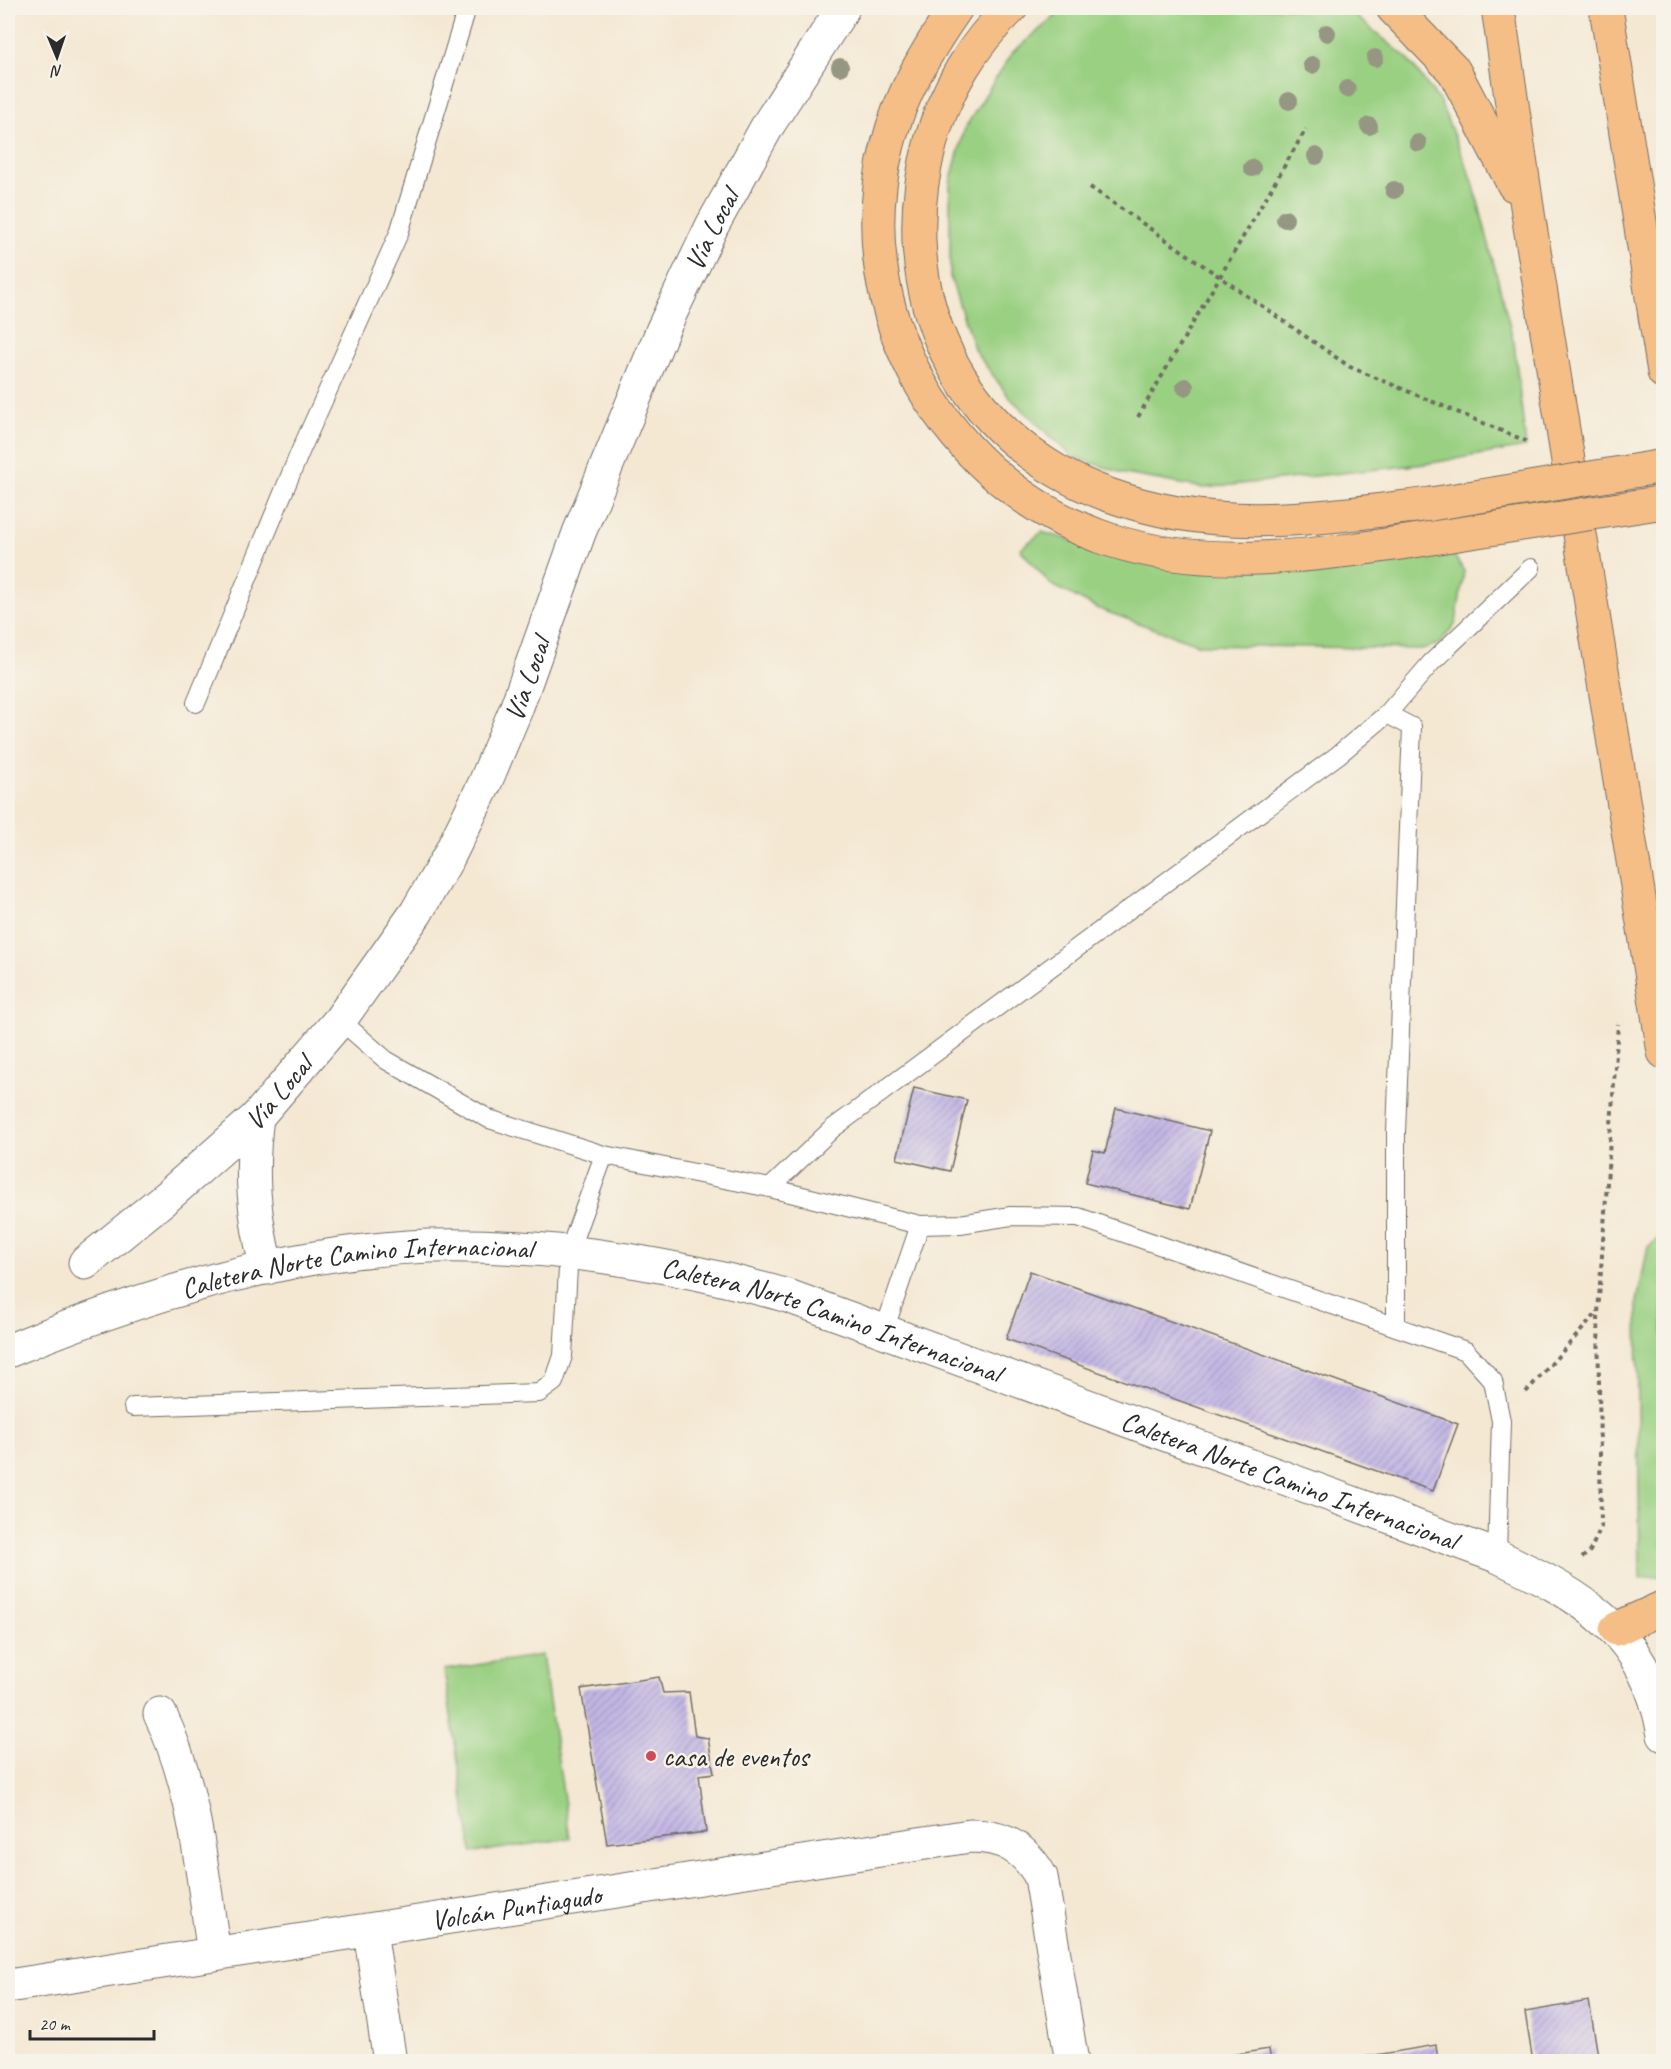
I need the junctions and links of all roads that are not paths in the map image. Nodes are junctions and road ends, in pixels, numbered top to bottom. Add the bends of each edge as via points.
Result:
1 (467, 8) edge
2 (843, 8) edge
3 (956, 8) edge
4 (1011, 8) edge
5 (1393, 8) edge
6 (1498, 8) edge
7 (1606, 8) edge
8 (1529, 220) junction
9 (1664, 372) edge
10 (1664, 466) edge
11 (1664, 502) edge
12 (1531, 568) dead end
13 (196, 703) dead end
14 (1386, 714) junction
15 (340, 1020) junction
16 (1664, 1052) edge
17 (257, 1118) junction
18 (604, 1155) junction
19 (770, 1188) junction
20 (920, 1225) junction
21 (569, 1251) junction
22 (85, 1263) dead end
23 (267, 1268) junction
24 (1396, 1327) junction
25 (884, 1331) junction
26 (8, 1351) edge
27 (133, 1407) dead end
28 (1497, 1556) junction
29 (1664, 1608) edge
30 (1616, 1629) junction
31 (160, 1714) dead end
32 (1664, 1735) edge
33 (370, 1931) junction
34 (214, 1954) junction
35 (8, 1986) edge
36 (390, 2061) edge
37 (1072, 2061) edge

1 - 13 lane via 399,233 300,452
2 - 15 street, Vía Local via 768,125 712,226 663,329 579,533 516,709 449,856 416,913
3 - 11 main road, bridge via 933,41 900,108 888,144 877,220 885,296 896,334 925,395 953,435 1007,486 1071,525 1111,540 1195,556 1253,557 1375,547
4 - 10 main road, bridge via 965,63 948,93 928,153 920,197 920,270 940,341 957,375 979,406 1035,458 1108,495 1151,508 1196,517 1280,522 1431,504
5 - 8 main road via 1454,71 1507,169
6 - 8 main road
7 - 9 main road
8 - 16 main road
12 - 14 lane via 1431,663
14 - 19 lane via 1338,755 832,1128
14 - 24 lane via 1412,727 1396,1132
15 - 17 street, Vía Local
15 - 18 lane via 386,1060 489,1119
17 - 22 street, Vía Local
17 - 23 street via 252,1197
18 - 19 lane
18 - 21 lane
19 - 20 lane
20 - 24 lane via 1011,1216 1078,1217
20 - 25 lane
21 - 23 street, Caletera Norte Camino Internacional via 429,1246
21 - 25 street, Caletera Norte Camino Internacional via 677,1267 734,1281
21 - 27 lane via 563,1356 554,1382 540,1393
23 - 26 street, Caletera Norte Camino Internacional via 143,1301
24 - 28 lane via 1466,1351 1492,1381 1501,1420
25 - 28 street, Caletera Norte Camino Internacional
28 - 30 street, Caletera Norte Camino Internacional via 1581,1599
29 - 30 main road
30 - 32 street, Caletera Norte Camino Internacional via 1646,1673
31 - 34 street via 188,1790
33 - 34 street, Volcán Puntiagudo
33 - 36 street
33 - 37 street, Volcán Puntiagudo via 989,1836 1021,1851 1041,1877
34 - 35 street, Volcán Puntiagudo

